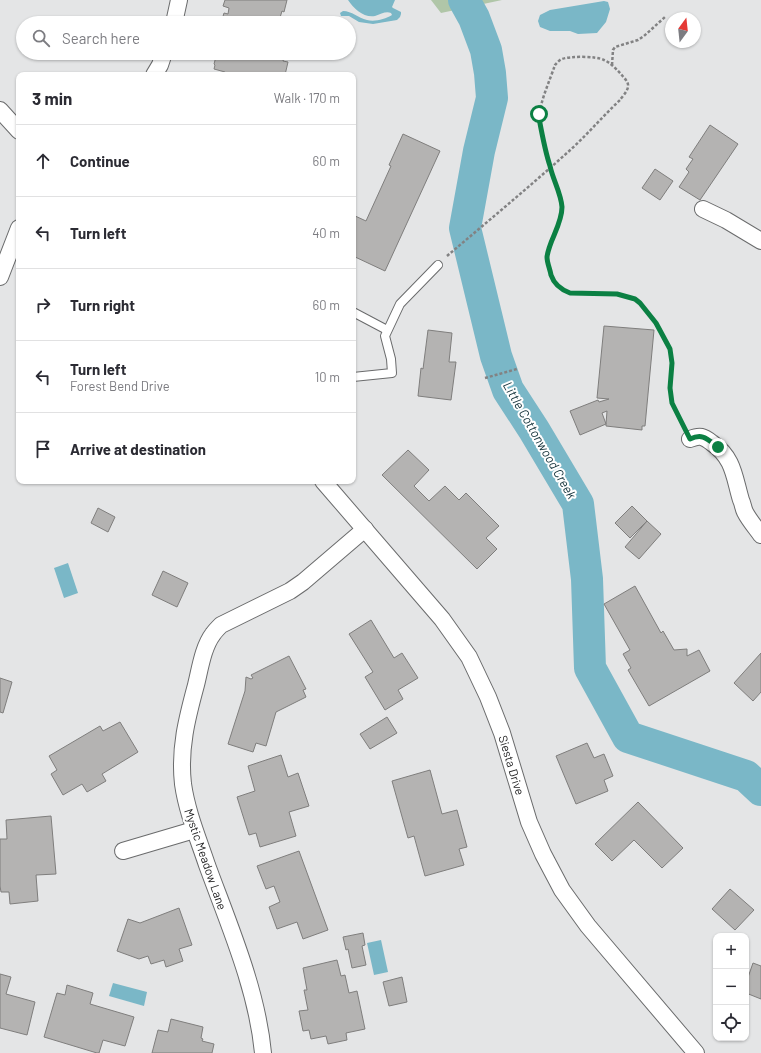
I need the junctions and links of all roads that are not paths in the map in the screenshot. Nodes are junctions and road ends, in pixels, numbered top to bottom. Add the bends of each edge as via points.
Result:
1 (179, 0) edge
2 (176, 16) edge
3 (162, 60) edge
4 (156, 72) edge
5 (0, 110) edge
6 (16, 128) edge
7 (703, 209) dead end
8 (16, 236) edge
9 (761, 241) edge
10 (438, 265) dead end
11 (0, 278) edge
12 (356, 314) edge
13 (388, 330) junction
14 (356, 377) edge
15 (690, 439) road end
16 (326, 484) edge
17 (365, 529) junction
18 (761, 535) edge
19 (194, 830) junction
20 (123, 852) dead end
21 (263, 1053) edge
22 (696, 1053) edge

1 - 2 street
3 - 4 street
5 - 6 street
7 - 9 street
8 - 11 street
10 - 13 lane via 400,304
12 - 13 lane
13 - 14 lane via 385,336 392,374
15 - 18 street via 697,436 705,438 718,447 726,457 733,467 745,512
16 - 17 street, Siesta Drive
17 - 19 street, Mystic Meadow Lane via 303,582 221,625 210,638 183,739 183,784
17 - 22 street, Siesta Drive via 442,619 469,657 502,733 529,822 562,890 588,926
19 - 20 street
19 - 21 street, Mystic Meadow Lane via 258,1015

